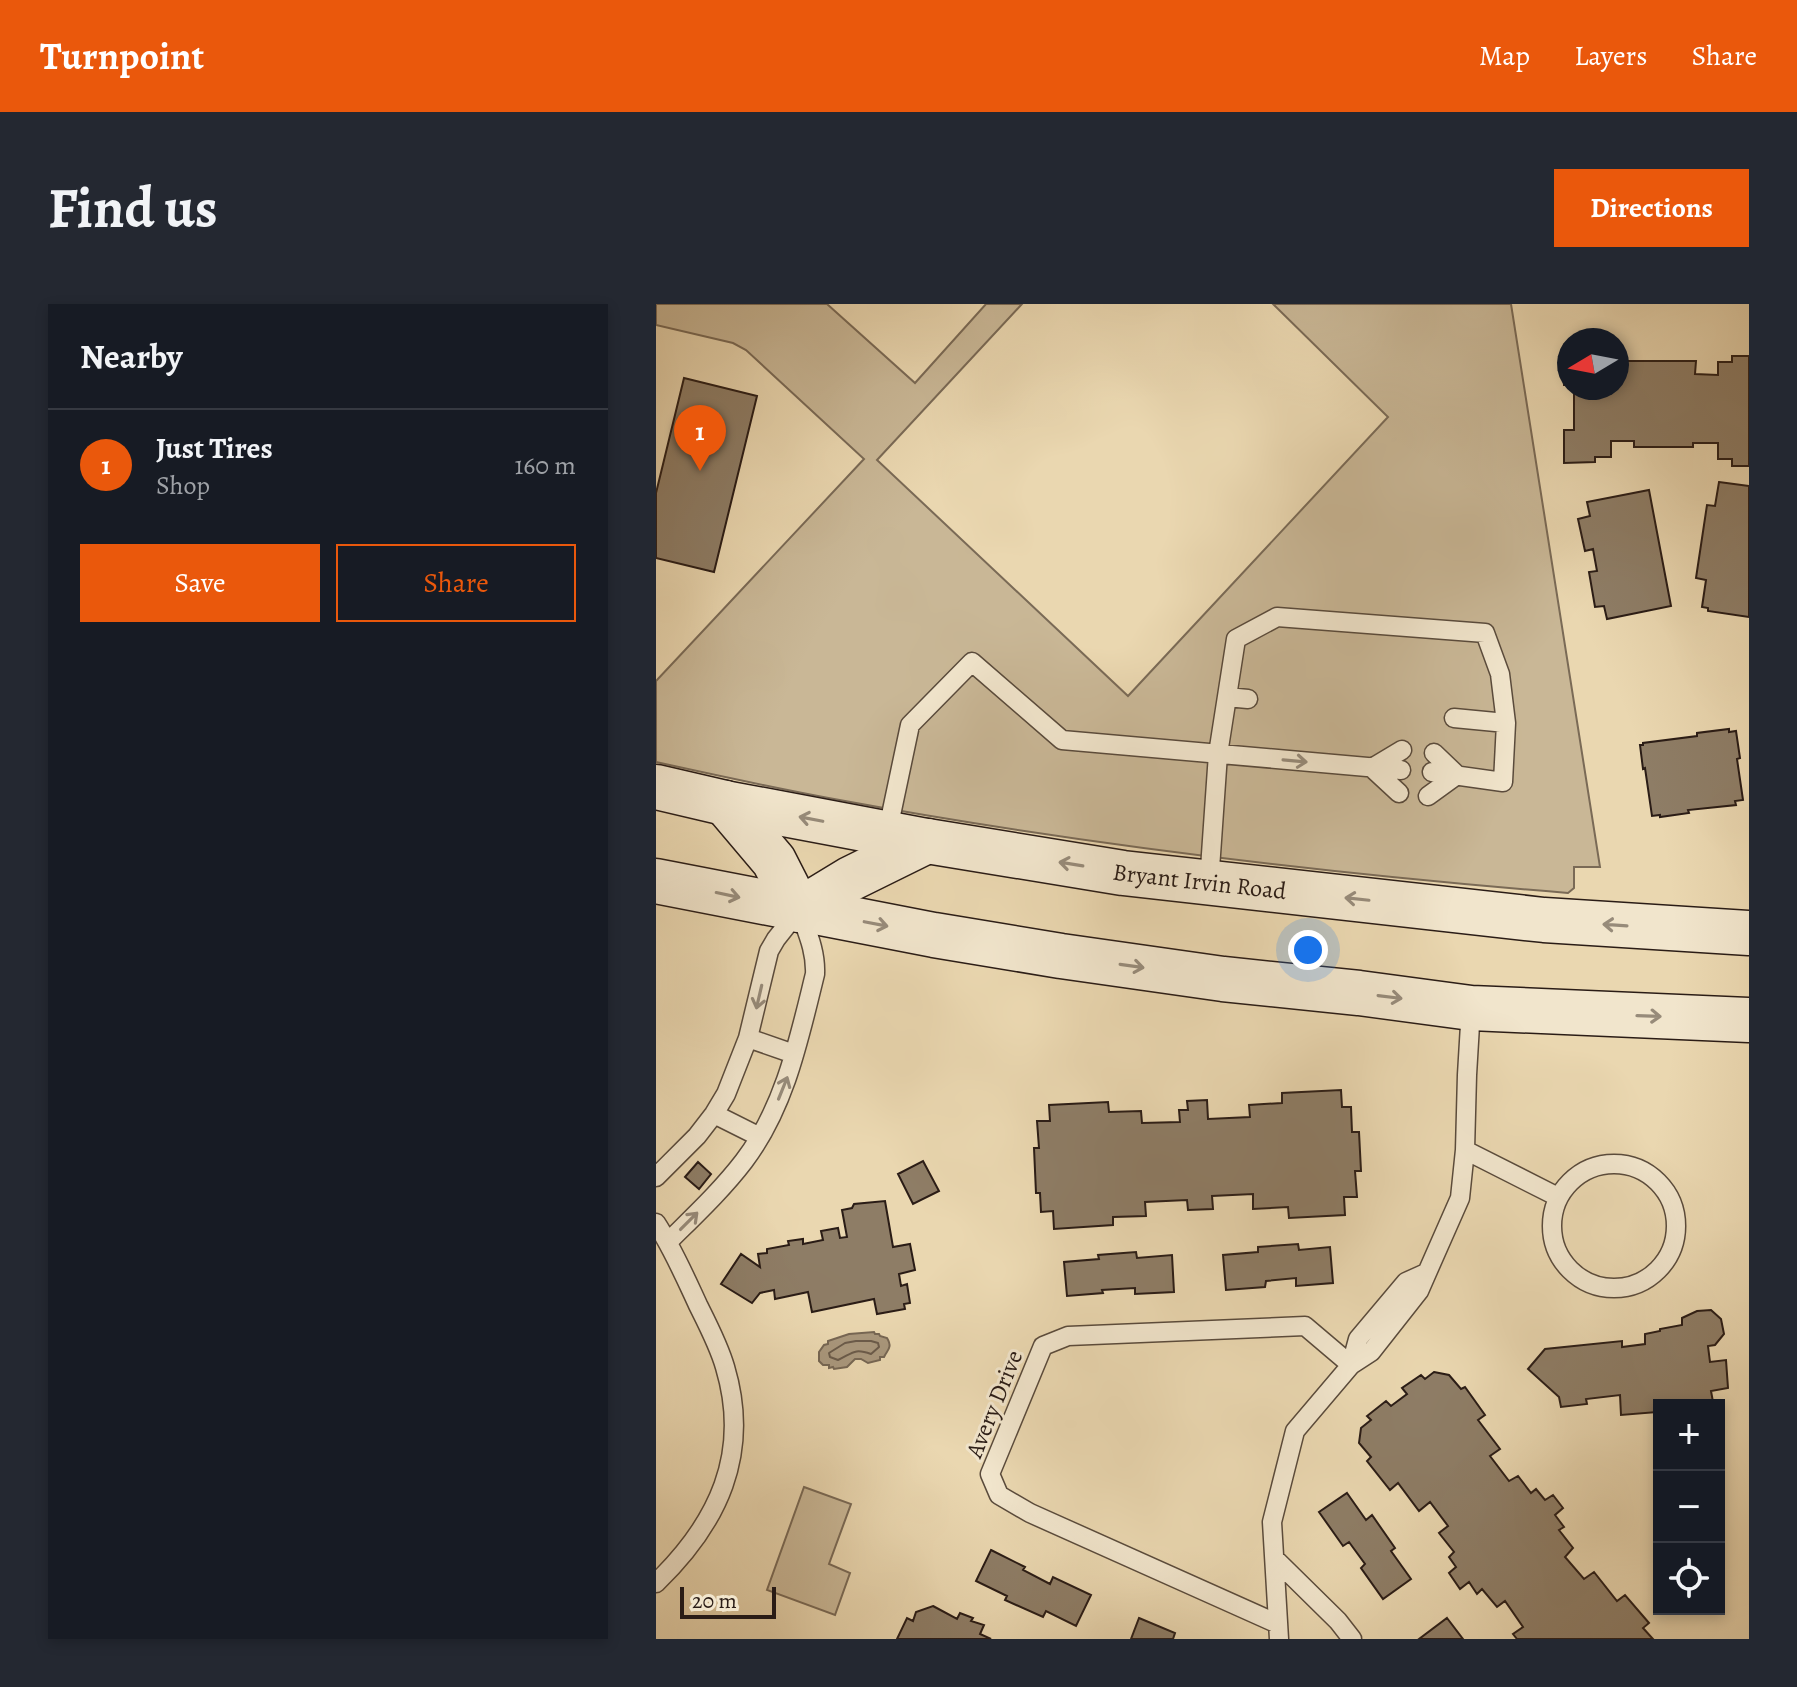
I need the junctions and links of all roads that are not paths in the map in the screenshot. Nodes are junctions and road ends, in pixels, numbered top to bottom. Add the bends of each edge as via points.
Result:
1 (1227, 697) junction
2 (1248, 699) dead end
3 (1454, 718) dead end
4 (1506, 723) junction
5 (1402, 750) dead end
6 (1434, 753) dead end
7 (1218, 754) junction
8 (1372, 768) junction
9 (1401, 770) dead end
10 (1432, 772) dead end
11 (1457, 775) junction
12 (656, 787) edge
13 (1399, 793) dead end
14 (1428, 796) dead end
15 (725, 803) junction
16 (907, 837) junction
17 (656, 881) edge
18 (1209, 883) junction
19 (799, 910) junction
20 (1749, 933) edge
21 (1471, 1008) junction
22 (1749, 1020) edge
23 (748, 1038) junction
24 (794, 1054) junction
25 (714, 1114) junction
26 (760, 1137) junction
27 (1465, 1150) junction
28 (656, 1177) edge
29 (1558, 1197) junction
30 (656, 1223) edge
31 (668, 1242) junction
32 (1351, 1365) junction
33 (1275, 1559) junction
34 (656, 1583) edge
35 (1278, 1631) edge
36 (1352, 1639) edge

1 - 2 lane
1 - 4 lane via 1236,639 1277,617 1485,633 1500,674
1 - 7 lane
3 - 4 lane
4 - 11 lane via 1503,782
5 - 8 lane
6 - 11 lane
7 -> 8 lane
7 - 16 lane via 1062,740 972,662 910,725
7 - 18 lane
8 - 9 lane
8 - 13 lane
10 - 11 lane
11 - 14 lane
12 - 15 main road, Bryant Irvin Road
16 -> 15 main road, Bryant Irvin Road
15 - 19 main road via 774,861
18 -> 16 main road, Bryant Irvin Road
16 - 19 main road
17 -> 19 main road
20 -> 18 main road, Bryant Irvin Road via 1544,920
19 -> 21 main road via 1061,956
19 -> 23 lane via 769,951
19 - 24 lane via 816,961
21 -> 22 main road
21 - 27 lane, Avery Drive
23 - 24 lane
23 - 25 lane
26 -> 24 lane
25 - 26 lane
25 - 28 lane
31 -> 26 lane
27 - 29 lane
27 - 32 lane, Avery Drive via 1460,1198 1426,1273 1406,1282 1358,1339
29 - 29 lane via 1551,1220 1555,1245 1566,1266 1585,1281 1608,1288 1632,1285 1654,1273 1669,1254 1676,1231 1673,1207 1661,1185 1642,1170 1619,1164 1595,1166 1573,1178
30 - 31 lane
31 - 34 lane via 725,1366 733,1442 714,1511
32 - 33 lane, Avery Drive via 1295,1431 1272,1522
32 - 35 lane, Avery Drive via 1305,1326 1068,1336 1043,1346 990,1474 999,1495 1030,1513
33 - 35 lane, Avery Drive
33 - 36 lane

